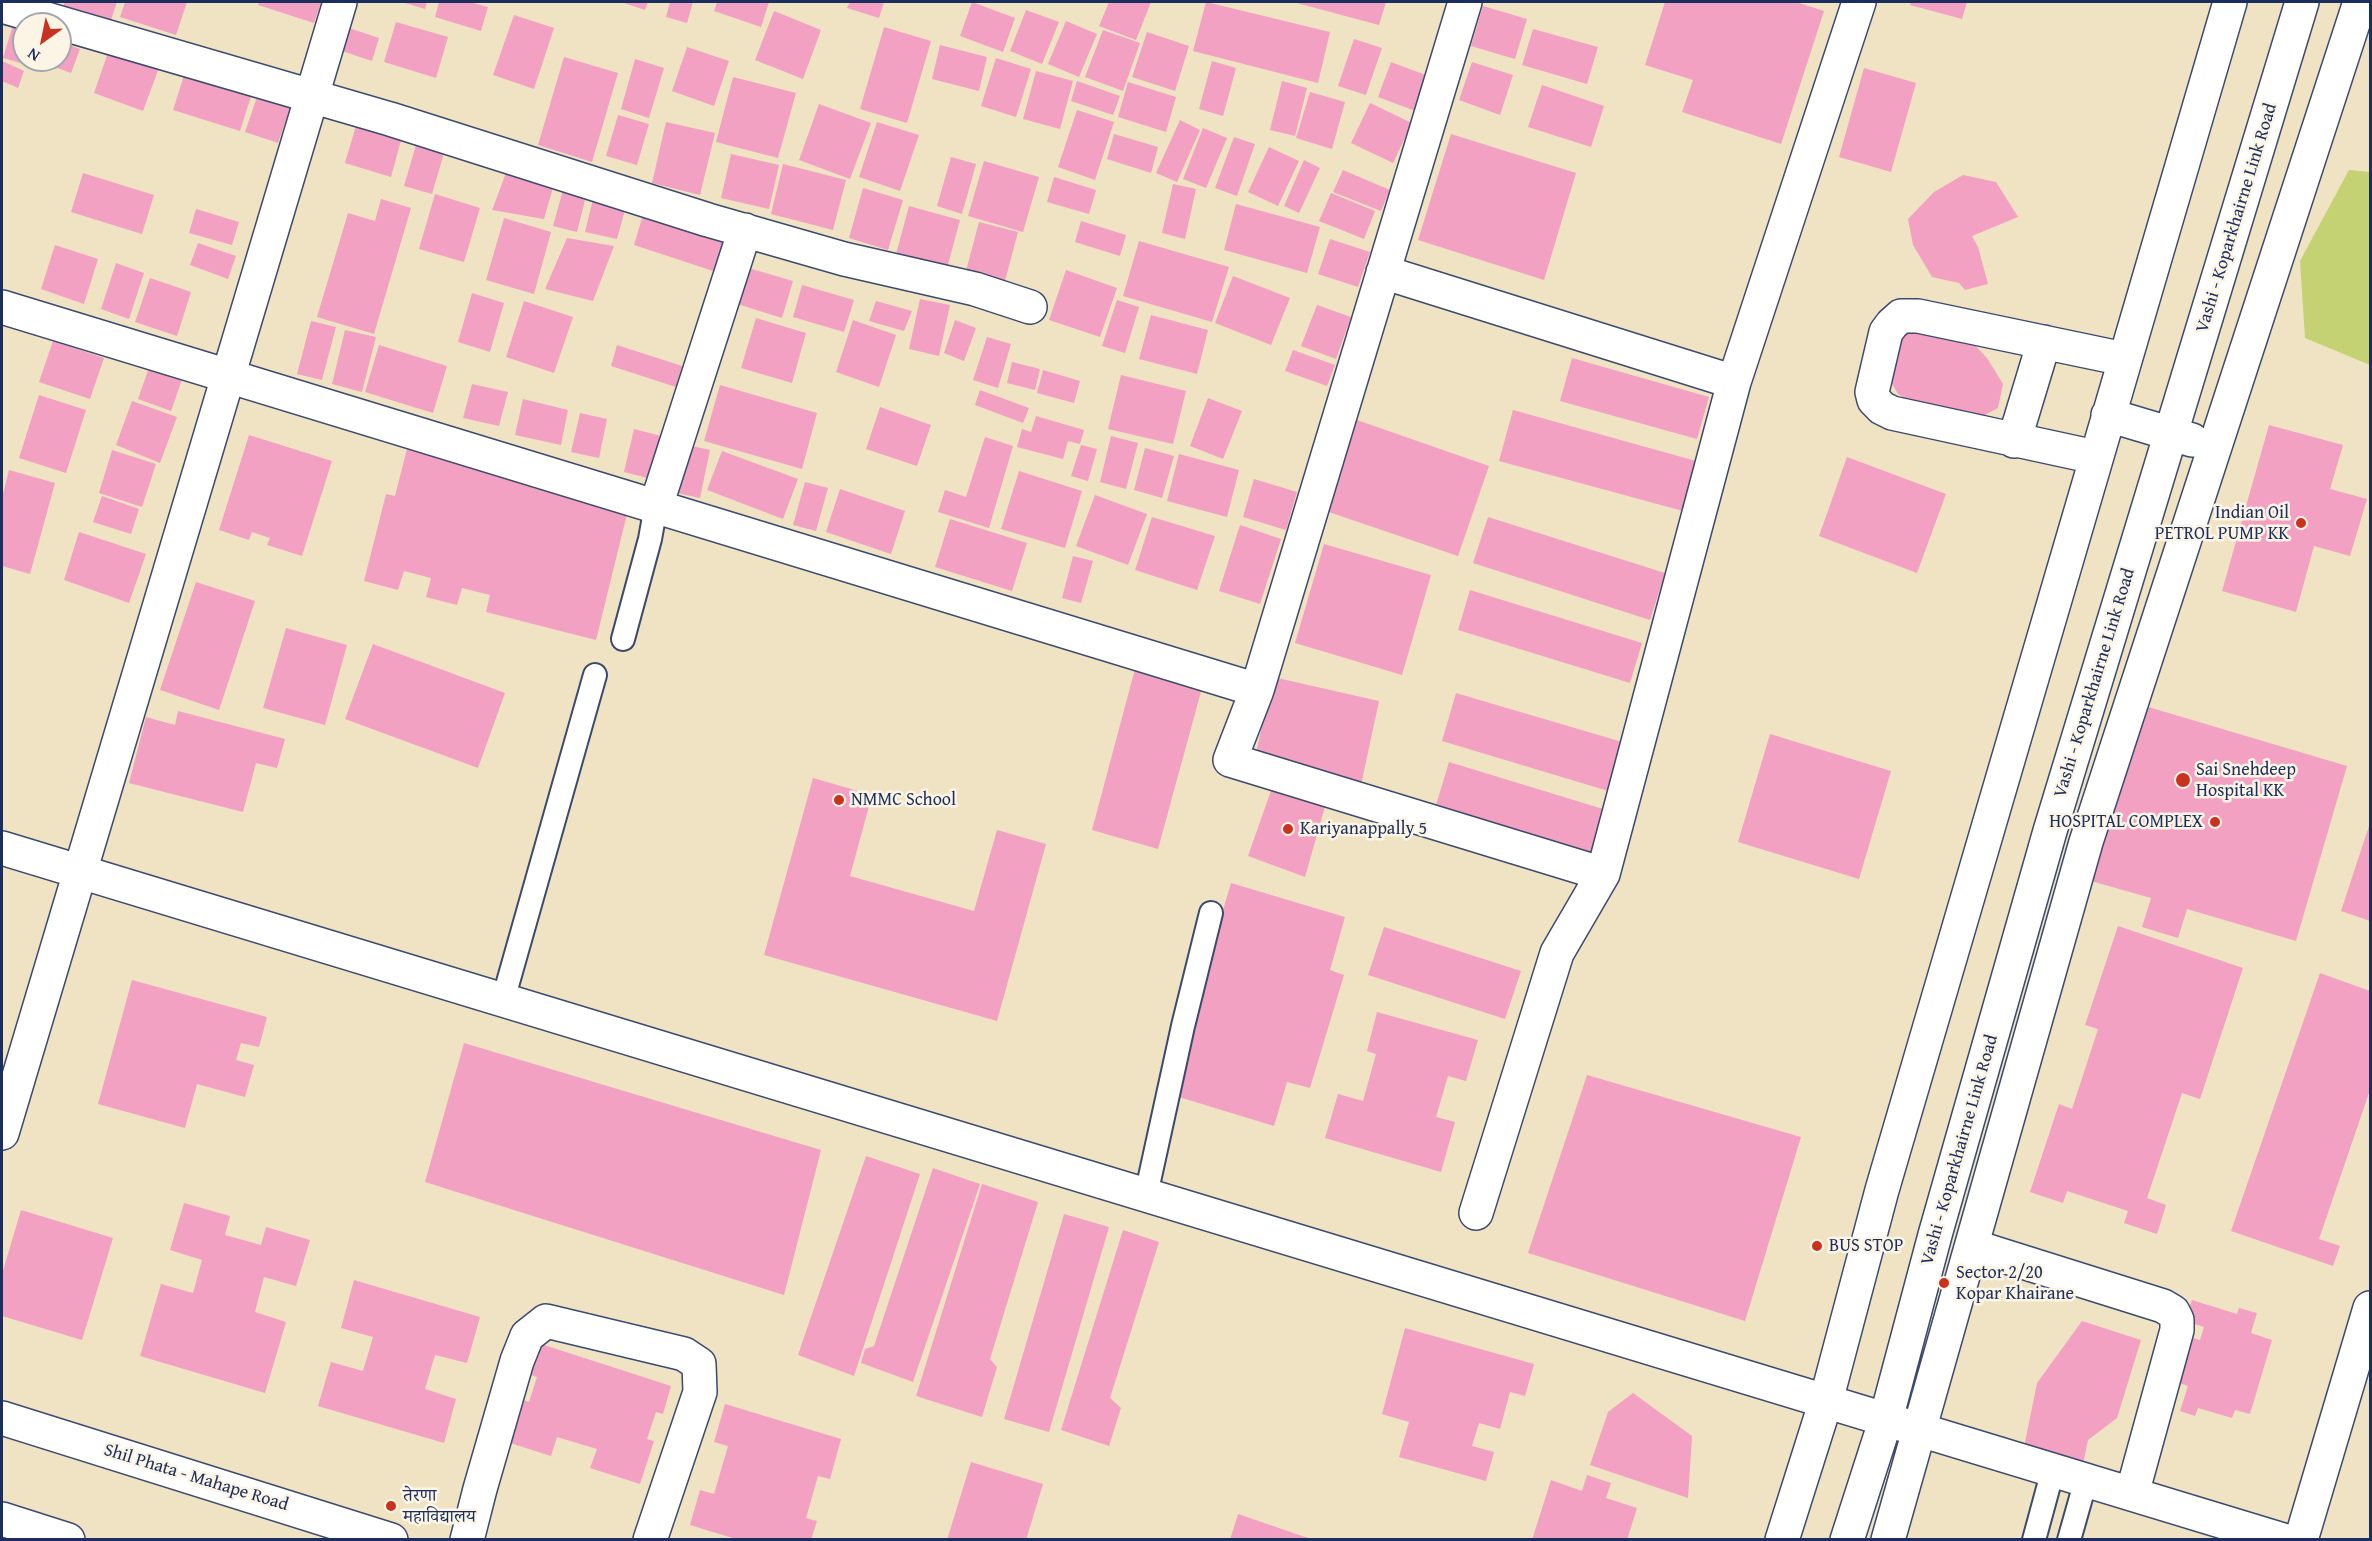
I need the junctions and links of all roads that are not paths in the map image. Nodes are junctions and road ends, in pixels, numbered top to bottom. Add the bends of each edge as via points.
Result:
1 (340, 2) edge
2 (1465, 2) edge
3 (1859, 2) edge
4 (2230, 2) edge
5 (2302, 2) edge
6 (2360, 2) edge
7 (2, 6) edge
8 (312, 96) junction
9 (745, 230) junction
10 (1383, 272) junction
11 (2, 307) edge
12 (1030, 307) dead end
13 (2044, 342) junction
14 (2124, 359) junction
15 (228, 376) junction
16 (1734, 382) junction
17 (2108, 415) junction
18 (2172, 434) junction
19 (2014, 441) junction
20 (2215, 448) junction
21 (2095, 457) junction
22 (656, 506) junction
23 (623, 639) dead end
24 (595, 675) dead end
25 (1257, 690) junction
26 (2050, 831) junction
27 (2086, 842) junction
28 (2, 848) edge
29 (80, 872) junction
30 (1603, 874) junction
31 (1212, 913) dead end
32 (503, 1000) junction
33 (2, 1133) edge
34 (1146, 1195) junction
35 (1943, 1206) junction
36 (1476, 1213) dead end
37 (1981, 1215) junction
38 (1972, 1246) junction
39 (2370, 1308) edge
40 (1826, 1401) junction
41 (2, 1418) edge
42 (1886, 1419) junction
43 (1920, 1430) junction
44 (2053, 1470) junction
45 (2086, 1480) junction
46 (2132, 1494) junction
47 (2, 1519) edge
48 (68, 1539) edge
49 (391, 1539) edge
50 (467, 1539) edge
51 (650, 1539) edge
52 (1782, 1539) edge
53 (1847, 1539) edge
54 (1888, 1539) edge
55 (2034, 1539) edge
56 (2069, 1539) edge
57 (2283, 1539) edge
58 (2301, 1539) edge

1 - 8 street
2 - 10 street
3 - 16 street
4 - 14 street
5 - 18 street, Vashi - Koparkhairne Link Road
6 - 20 street
7 - 8 street
8 - 9 street
8 - 15 street
9 - 12 street via 844,259 975,289
9 - 22 street
10 - 16 street
10 - 25 street
11 - 15 street
13 - 14 street
13 - 19 street
13 - 19 street via 1918,316 1901,316 1886,332 1872,392 1882,408
14 - 17 street
15 - 22 street
15 - 29 street
16 - 30 street
17 - 18 street
17 - 21 street
18 - 20 street
18 - 26 street, Vashi - Koparkhairne Link Road
19 - 21 street
20 - 27 street
21 - 40 street via 1882,1190
22 - 23 lane
22 - 25 street
24 - 32 lane
25 - 30 street via 1230,760
26 - 27 street
26 - 35 street, Vashi - Koparkhairne Link Road
27 - 37 street
28 - 29 street
29 - 32 street
29 - 33 street
30 - 36 street via 1557,953
31 - 34 lane
32 - 34 street
34 - 40 street
35 - 37 street
35 - 42 street, Vashi - Koparkhairne Link Road
37 - 38 street
38 - 43 street
38 - 46 street via 2173,1312 2177,1330
39 - 58 street
40 - 42 street
40 - 52 street
41 - 49 street, Shil Phata - Mahape Road
42 - 43 street
42 - 53 street, Vashi - Koparkhairne Link Road
43 - 44 street
43 - 54 street
44 - 45 street
44 - 55 lane
45 - 46 street
45 - 56 lane
46 - 57 street
47 - 48 street
50 - 51 street via 517,1361 527,1336 546,1321 684,1354 699,1364 700,1392

